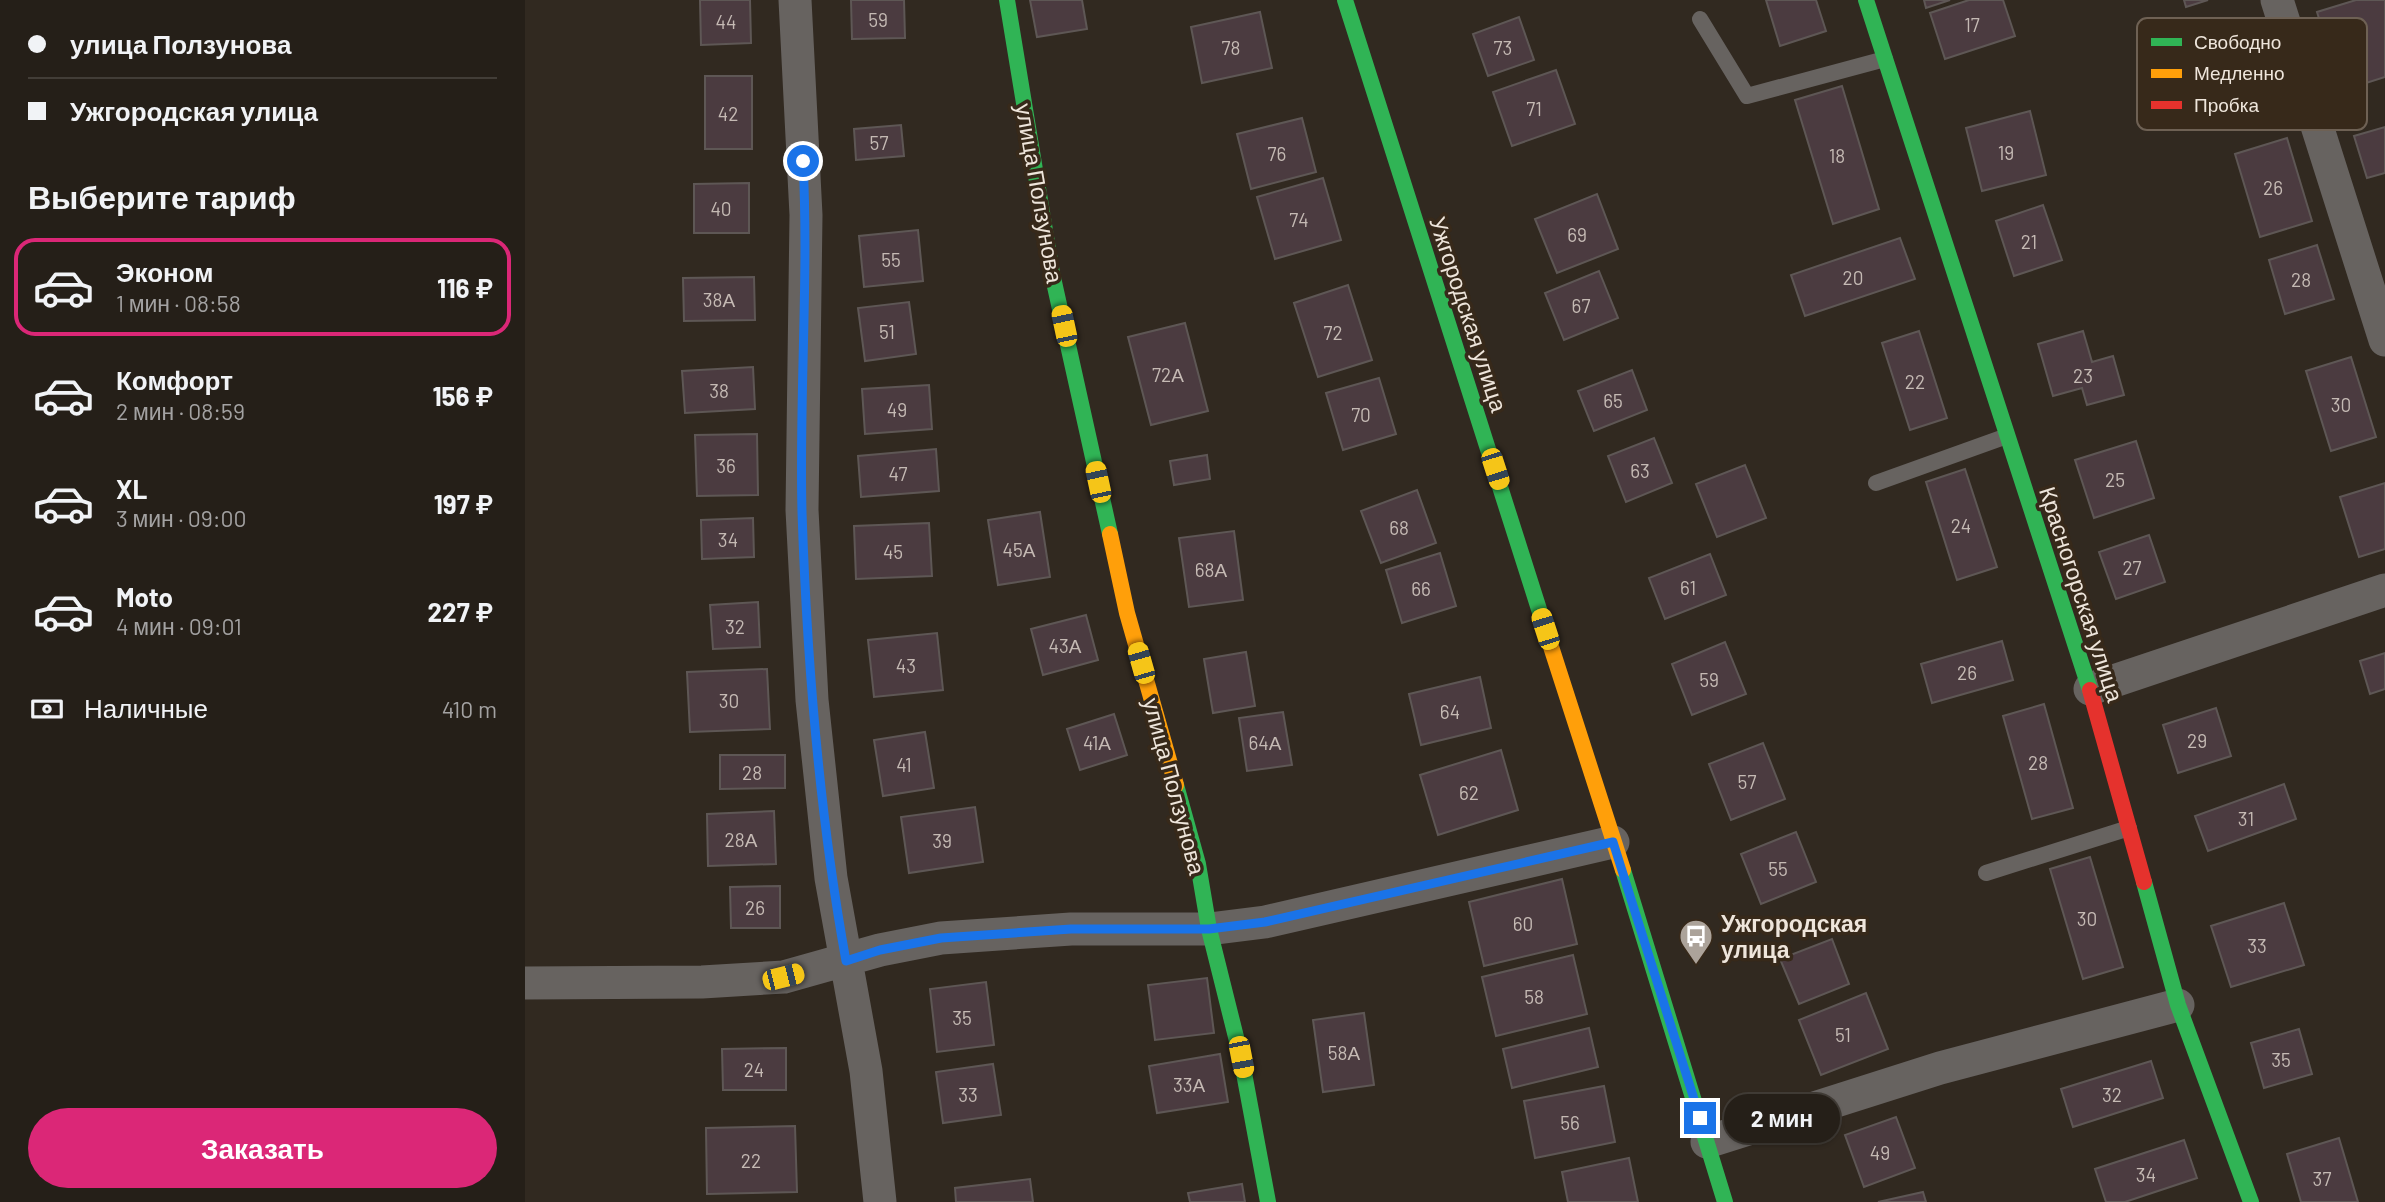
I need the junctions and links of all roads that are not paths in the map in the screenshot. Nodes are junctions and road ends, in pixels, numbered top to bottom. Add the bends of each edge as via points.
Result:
1 (795, 0) edge
2 (1007, 0) edge
3 (1345, 0) edge
4 (1866, 0) edge
5 (2277, 0) edge
6 (2283, 18) edge
7 (1700, 19) dead end
8 (1885, 60) junction
9 (2318, 130) edge
10 (2385, 340) edge
11 (2007, 436) junction
12 (1876, 483) dead end
13 (2385, 590) edge
14 (2090, 689) junction
15 (2129, 828) junction
16 (1613, 842) junction
17 (1986, 873) dead end
18 (1209, 929) junction
19 (846, 961) junction
20 (525, 983) edge
21 (2178, 1005) junction
22 (1707, 1142) junction
23 (880, 1202) edge
24 (1268, 1202) edge
25 (1725, 1202) edge
26 (2251, 1202) edge

1 - 19 street via 806,215 802,510 812,700 831,878
2 - 18 street, улица Ползунова via 1052,273 1127,613 1198,864
3 - 16 street, Ужгородская улица
4 - 8 street, Красногорская улица
5 - 6 street
7 - 8 lane via 1747,96
8 - 11 street, Красногорская улица
9 - 10 street
11 - 12 lane
11 - 14 street, Красногорская улица
13 - 14 street
14 - 15 street, Красногорская улица
15 - 17 lane
15 - 21 street, Красногорская улица
16 - 18 street via 1265,922
16 - 22 street, Ужгородская улица
18 - 19 street via 1071,929 941,938
18 - 24 street, улица Ползунова via 1241,1057
19 - 20 street via 783,977
19 - 23 street via 866,1071
21 - 22 street via 1940,1068
21 - 26 street, Красногорская улица
22 - 25 street, Ужгородская улица

